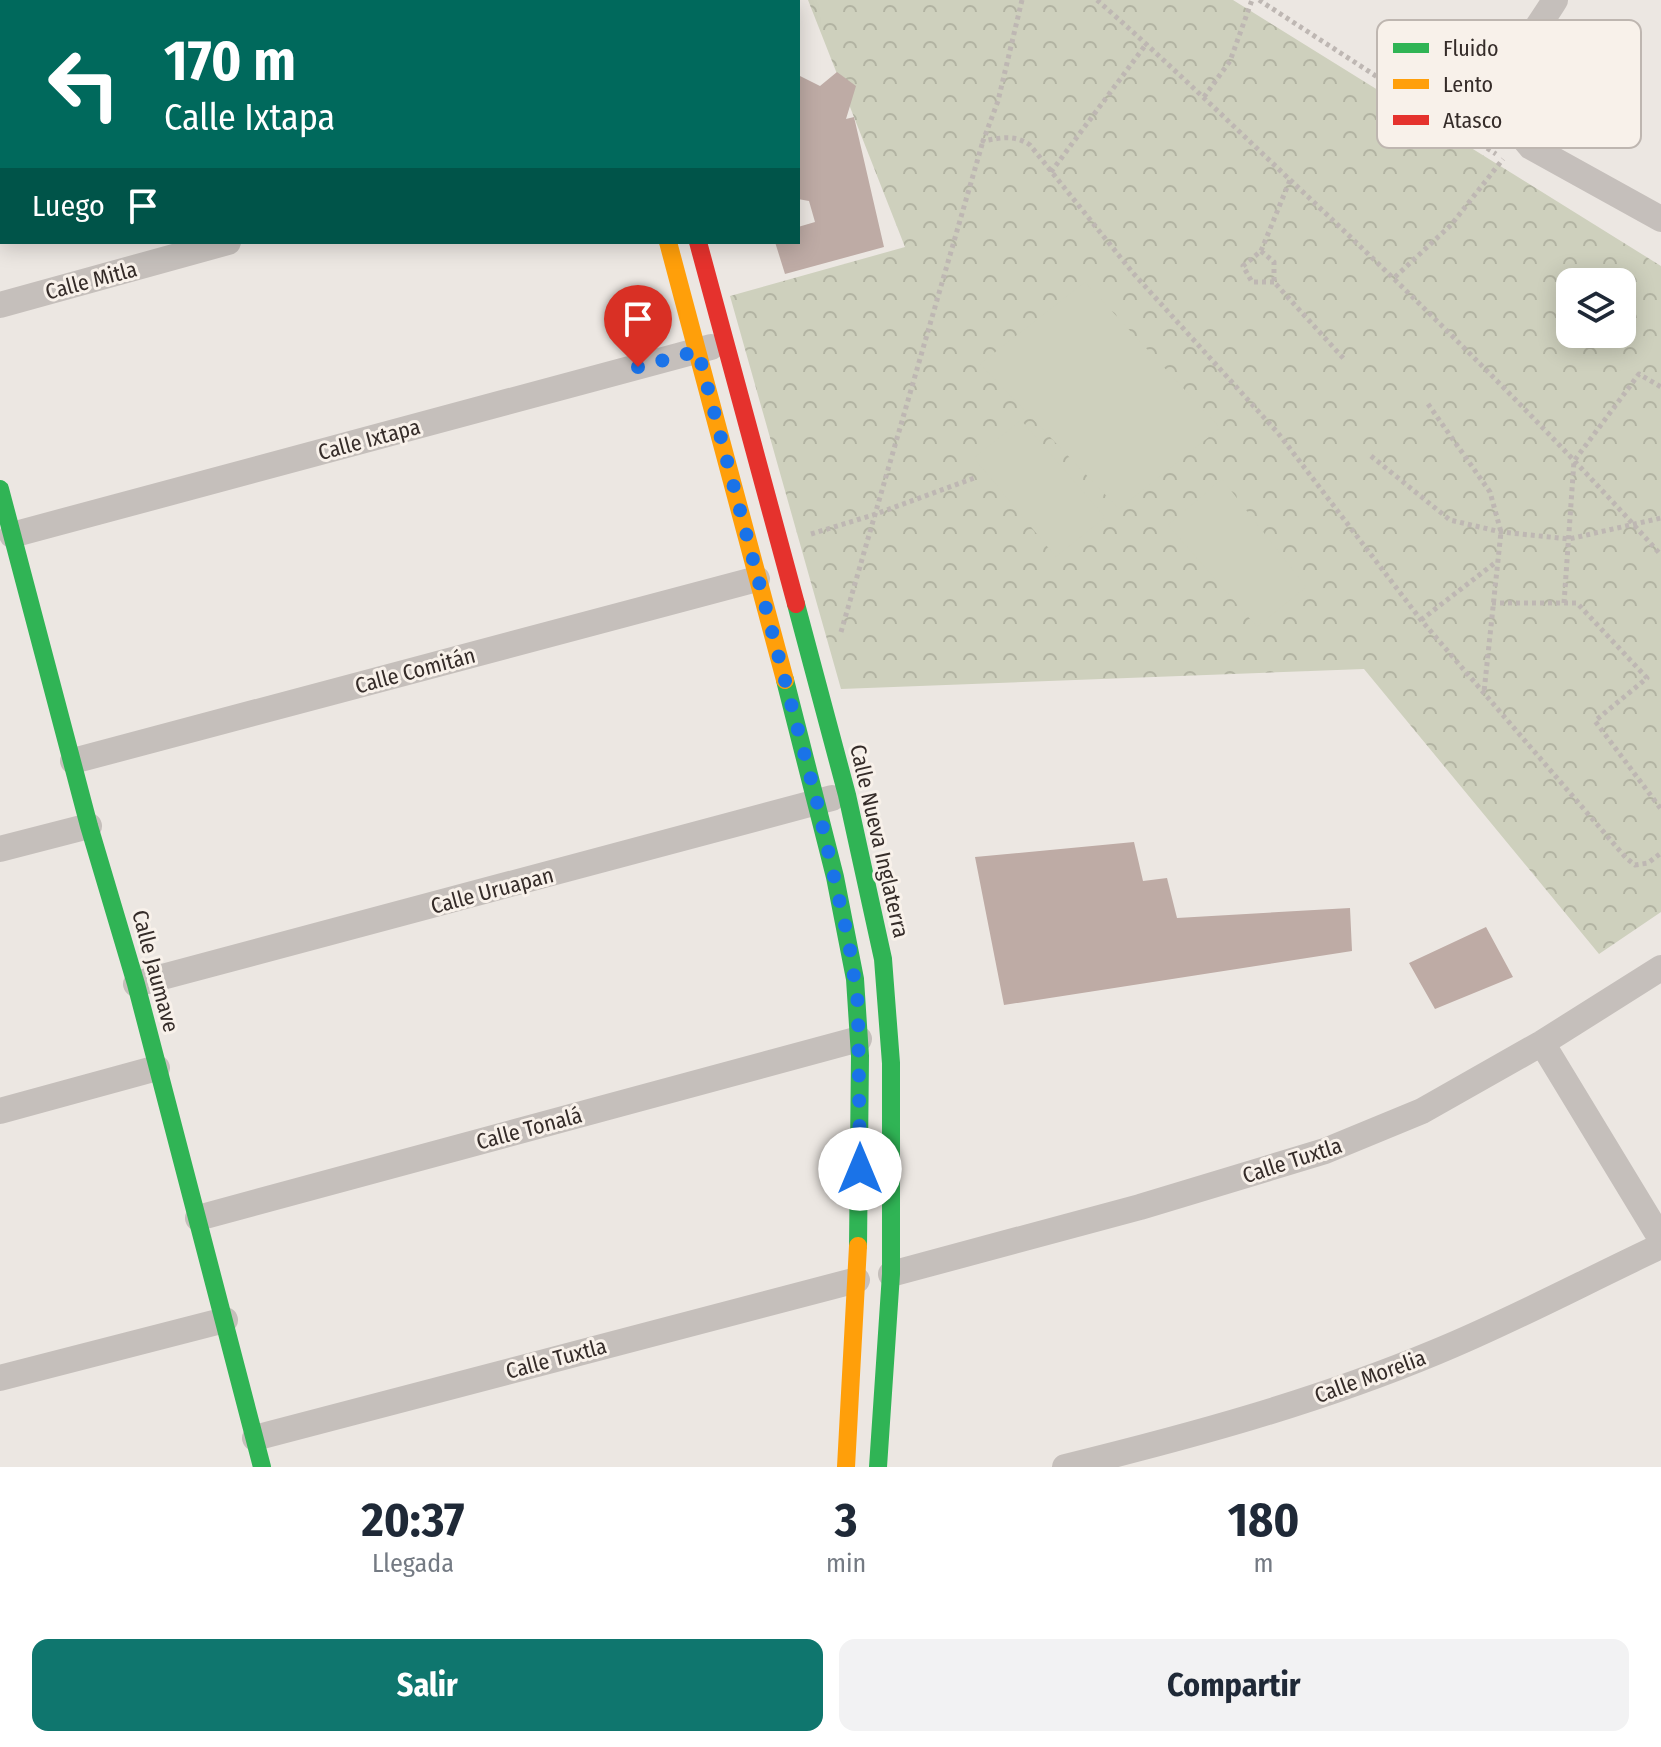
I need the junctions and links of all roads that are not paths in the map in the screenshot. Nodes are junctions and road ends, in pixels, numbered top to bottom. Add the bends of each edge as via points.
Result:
1 (1555, 0) edge
2 (1543, 20) edge
3 (1540, 148) edge
4 (1661, 219) edge
5 (221, 244) edge
6 (669, 244) edge
7 (699, 244) edge
8 (0, 305) edge
9 (725, 342) junction
10 (698, 351) junction
11 (0, 489) edge
12 (12, 535) junction
13 (10, 574) edge
14 (757, 579) junction
15 (73, 761) junction
16 (847, 795) junction
17 (817, 802) junction
18 (89, 826) junction
19 (0, 849) edge
20 (1661, 968) edge
21 (136, 984) junction
22 (859, 1039) junction
23 (1542, 1043) junction
24 (157, 1068) junction
25 (0, 1111) edge
26 (198, 1218) junction
27 (1661, 1239) edge
28 (1661, 1246) edge
29 (891, 1274) junction
30 (857, 1280) junction
31 (225, 1320) junction
32 (0, 1378) edge
33 (255, 1438) junction
34 (262, 1467) edge
35 (846, 1467) edge
36 (878, 1467) edge
37 (1065, 1467) edge

1 - 2 street
3 - 4 street
5 - 8 street, Calle Mitla
6 - 10 street
7 - 9 street, Calle Nueva Inglaterra
9 - 10 street, Calle Ixtapa
9 - 16 street, Calle Nueva Inglaterra
10 - 12 street, Calle Ixtapa
10 - 14 street
11 - 12 street, Calle Jaumave
12 - 13 street, Calle Jaumave
13 - 15 street, Calle Jaumave
14 - 15 street, Calle Comitán
14 - 17 street
15 - 18 street, Calle Jaumave
16 - 17 street, Calle Uruapan
16 - 29 street, Calle Nueva Inglaterra via 877,925 888,1005
17 - 21 street, Calle Uruapan
17 - 22 street via 849,943
18 - 19 street
18 - 21 street, Calle Jaumave
20 - 23 street, Calle Tuxtla
21 - 24 street, Calle Jaumave
22 - 26 street, Calle Tonalá
22 - 30 street
23 - 27 street
23 - 29 street, Calle Tuxtla via 1422,1111 1325,1151
24 - 25 street
24 - 26 street, Calle Jaumave
26 - 31 street, Calle Jaumave
28 - 37 street, Calle Morelia via 1438,1352 1351,1385
29 - 36 street, Calle Nueva Inglaterra
30 - 33 street, Calle Tuxtla
30 - 35 street
31 - 32 street
31 - 33 street, Calle Jaumave
33 - 34 street, Calle Jaumave

